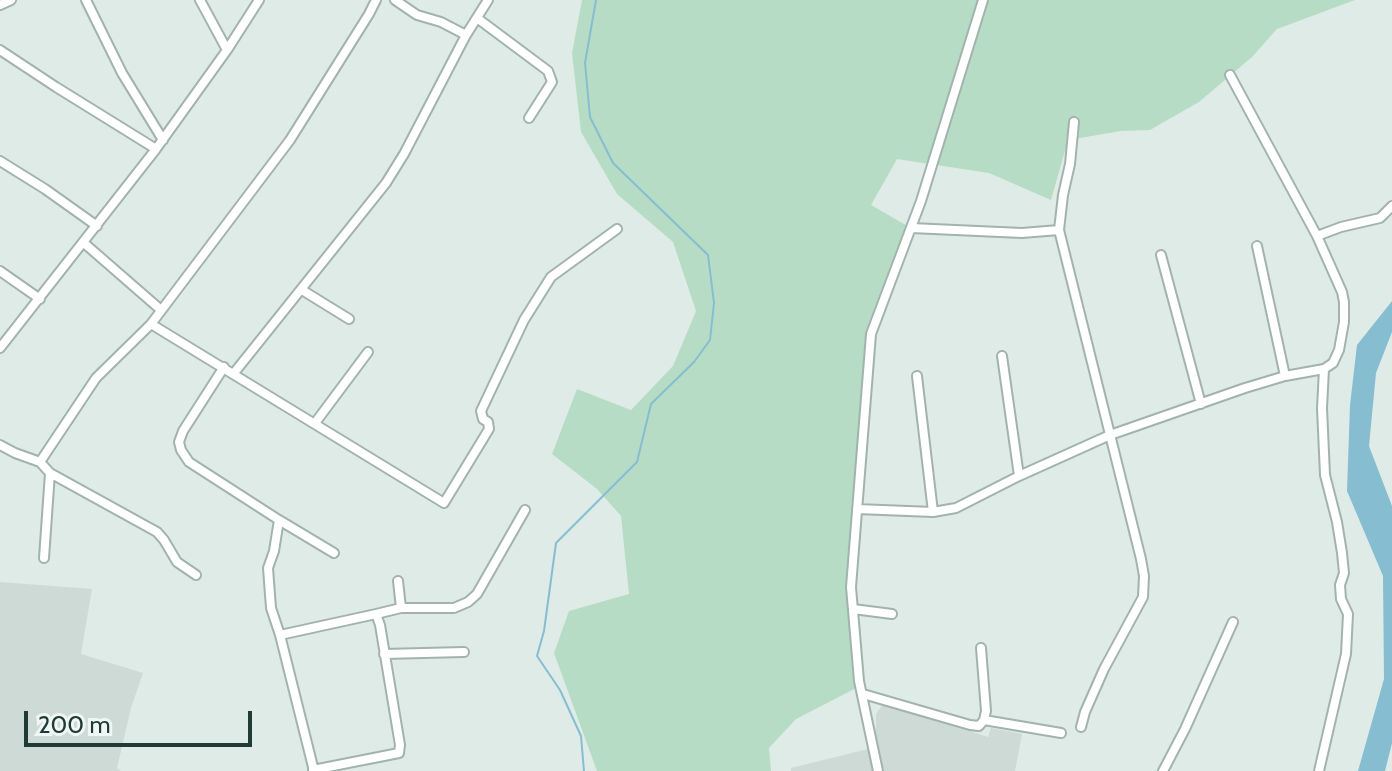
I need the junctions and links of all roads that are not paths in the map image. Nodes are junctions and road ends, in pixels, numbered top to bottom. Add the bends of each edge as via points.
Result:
1 (11, 0) edge
2 (86, 0) edge
3 (200, 0) edge
4 (259, 0) edge
5 (376, 0) edge
6 (395, 0) edge
7 (488, 0) edge
8 (983, 0) edge
9 (0, 5) edge
10 (477, 18) junction
11 (466, 35) junction
12 (0, 50) edge
13 (227, 50) junction
14 (1230, 75) dead end
15 (529, 118) dead end
16 (1074, 122) dead end
17 (163, 140) junction
18 (156, 149) junction
19 (0, 161) edge
20 (1392, 206) edge
21 (97, 226) junction
22 (911, 228) junction
23 (617, 229) dead end
24 (1059, 230) junction
25 (1317, 236) junction
26 (84, 243) junction
27 (1257, 246) dead end
28 (1161, 255) dead end
29 (0, 271) edge
30 (302, 290) junction
31 (40, 299) junction
32 (161, 310) junction
33 (349, 319) dead end
34 (151, 324) junction
35 (1, 343) edge
36 (368, 352) dead end
37 (1002, 356) dead end
38 (224, 367) junction
39 (1324, 369) junction
40 (234, 373) junction
41 (917, 376) dead end
42 (1285, 376) junction
43 (1201, 404) junction
44 (315, 423) junction
45 (1110, 435) junction
46 (0, 445) edge
47 (40, 462) junction
48 (50, 473) junction
49 (1019, 476) junction
50 (857, 509) junction
51 (525, 510) dead end
52 (933, 512) junction
53 (279, 520) junction
54 (334, 553) dead end
55 (44, 558) dead end
56 (196, 575) dead end
57 (398, 581) dead end
58 (401, 608) junction
59 (853, 609) junction
60 (376, 614) junction
61 (892, 614) dead end
62 (1233, 622) dead end
63 (280, 635) junction
64 (981, 648) dead end
65 (464, 652) dead end
66 (384, 654) junction
67 (863, 694) junction
68 (984, 720) junction
69 (1081, 727) dead end
70 (1061, 733) dead end
71 (314, 770) edge
72 (878, 771) edge
73 (1163, 771) edge
74 (1319, 771) edge

1 - 9 street
2 - 17 street
3 - 13 street
4 - 13 street
5 - 32 street via 290,140
6 - 11 street
7 - 10 street
8 - 22 street
10 - 11 street
10 - 15 street via 548,71 552,82
11 - 30 street via 398,164
12 - 18 street
13 - 17 street
14 - 25 street
16 - 24 street
17 - 18 street
18 - 21 street
19 - 21 street
20 - 25 street via 1380,218
21 - 26 street
22 - 24 street
22 - 50 street via 871,334
23 - 44 street via 551,277 524,320 481,411 489,429 444,503
24 - 45 street
25 - 39 street via 1345,311 1337,357
26 - 31 street
26 - 32 street
27 - 42 street
28 - 43 street
29 - 31 street
30 - 33 street
30 - 40 street
31 - 35 street
32 - 34 street
34 - 38 street
34 - 47 street via 96,378
36 - 44 street
37 - 49 street
38 - 40 street
38 - 53 street via 183,431 181,450 189,462
39 - 42 street
39 - 74 street via 1325,475 1344,573 1341,599 1348,614 1346,654
40 - 44 street
41 - 52 street
42 - 43 street
43 - 45 street
45 - 49 street
45 - 69 street via 1144,589
46 - 47 street
47 - 48 street
48 - 55 street
48 - 56 street via 157,532 177,562
49 - 52 street via 956,508
50 - 52 street
50 - 59 street
51 - 58 street via 468,602 454,608
53 - 54 street
53 - 63 street via 268,568 272,615
57 - 58 street
58 - 60 street
59 - 61 street
59 - 67 street
60 - 63 street
60 - 66 street
62 - 73 street
63 - 71 street
64 - 68 street
65 - 66 street
66 - 71 street via 399,753
67 - 68 street via 970,725
67 - 72 street
68 - 70 street

